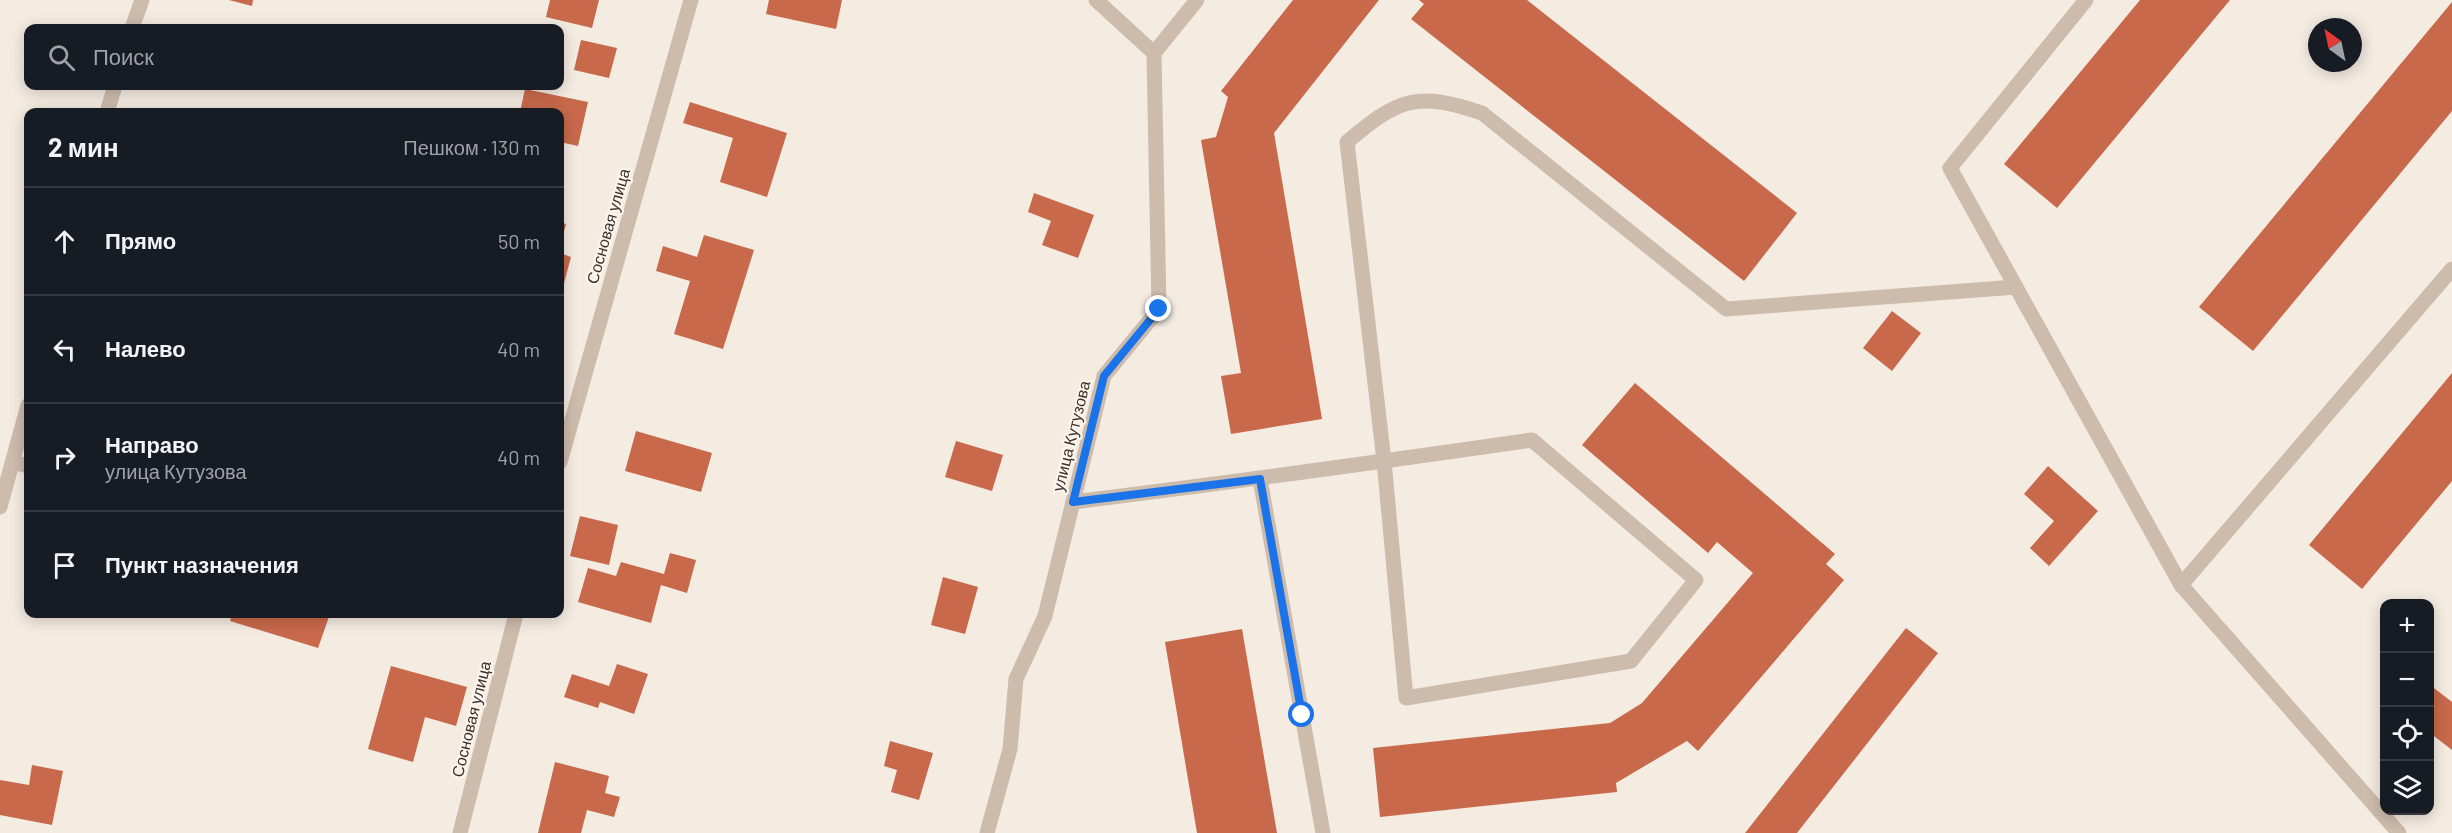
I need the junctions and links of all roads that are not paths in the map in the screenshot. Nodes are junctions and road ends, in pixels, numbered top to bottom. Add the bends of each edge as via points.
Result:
1 (142, 0) edge
2 (691, 0) edge
3 (1096, 0) edge
4 (1197, 0) edge
5 (2086, 0) edge
6 (133, 24) edge
7 (1154, 53) junction
8 (114, 90) edge
9 (108, 108) edge
10 (2452, 268) edge
11 (2016, 287) junction
12 (24, 420) edge
13 (564, 448) edge
14 (1384, 461) junction
15 (13, 462) junction
16 (24, 465) edge
17 (1260, 479) junction
18 (1073, 502) junction
19 (0, 507) edge
20 (2181, 585) junction
21 (515, 618) edge
22 (460, 833) edge
23 (987, 833) edge
24 (1323, 833) edge
25 (2399, 833) edge

1 - 6 street
2 - 13 street, Сосновая улица
3 - 7 street
4 - 7 street
5 - 11 street via 1950,168
7 - 18 street, улица Кутузова via 1159,309 1104,376
8 - 9 street
10 - 20 street
11 - 14 street via 1726,309 1482,113 1449,102 1416,99 1380,114 1347,142
11 - 20 street
12 - 15 street
14 - 14 street via 1532,440 1696,580 1631,661 1406,698
14 - 17 street
15 - 16 street
15 - 19 street
17 - 18 street
17 - 24 street
18 - 23 street, улица Кутузова via 1045,616 1016,679 1010,749
20 - 25 street
21 - 22 street, Сосновая улица

